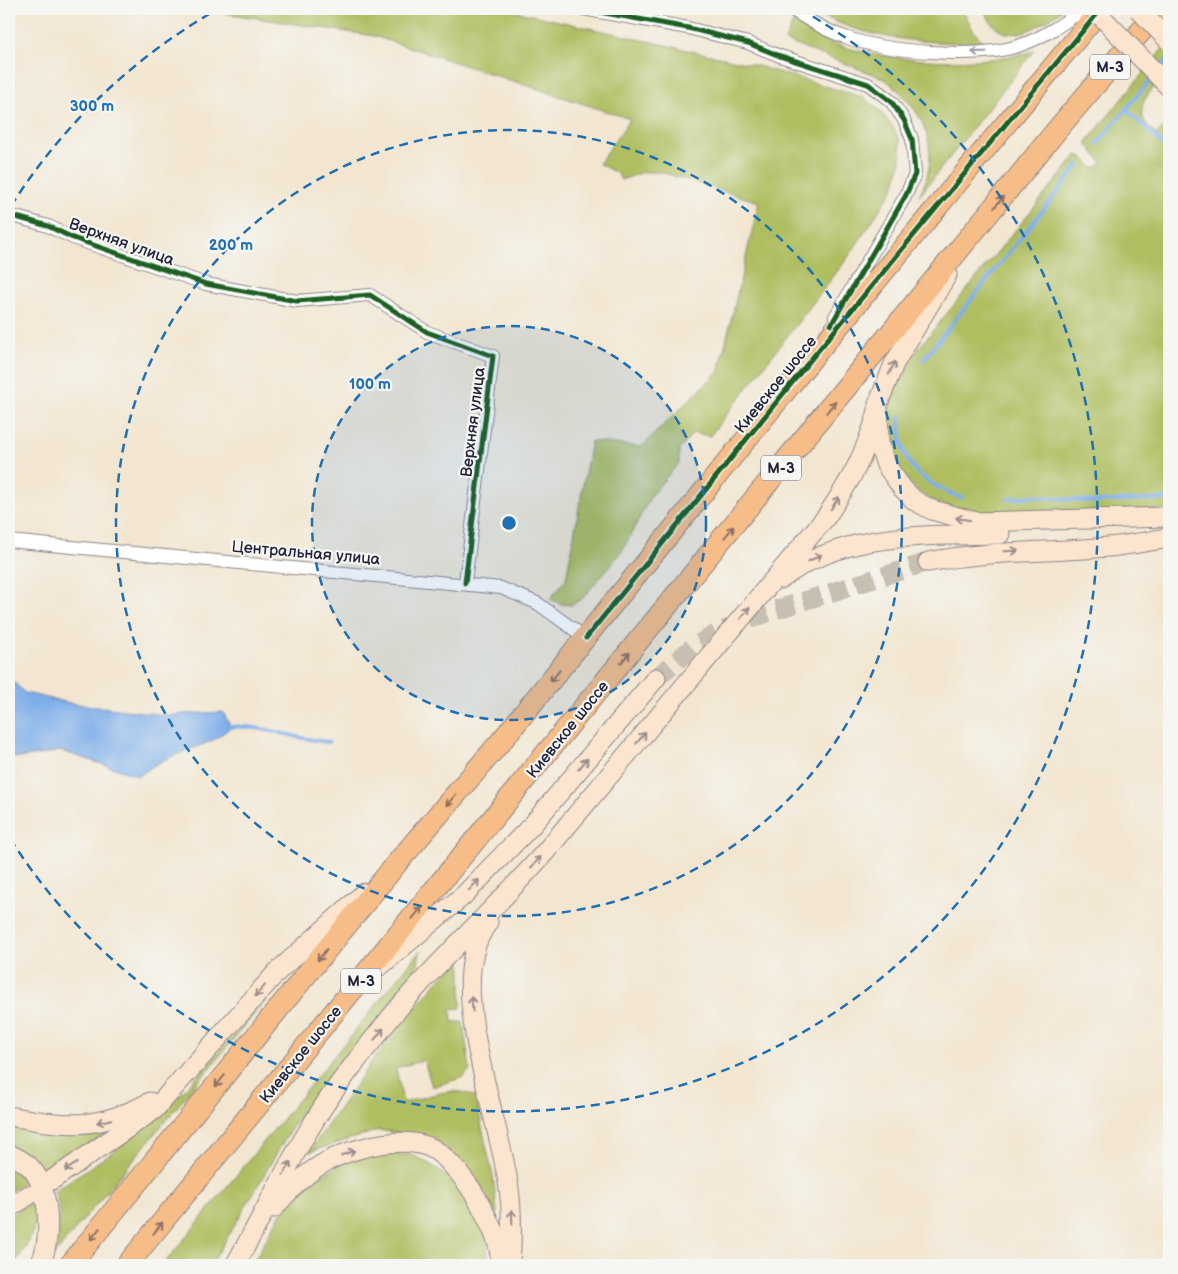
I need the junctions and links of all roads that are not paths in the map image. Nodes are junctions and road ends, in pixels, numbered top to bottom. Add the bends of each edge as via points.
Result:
1 (582, 9) edge
2 (792, 9) edge
3 (1084, 9) edge
4 (1094, 9) edge
5 (1101, 9) edge
6 (1138, 9) edge
7 (1160, 9) edge
8 (1169, 41) edge
9 (1169, 87) edge
10 (9, 215) edge
11 (968, 240) junction
12 (812, 358) junction
13 (878, 414) junction
14 (1169, 517) edge
15 (1169, 528) edge
16 (1169, 538) edge
17 (9, 541) edge
18 (928, 562) tunnel mouth
19 (465, 583) junction
20 (761, 595) junction
21 (586, 638) junction
22 (656, 678) tunnel mouth
23 (397, 863) junction
24 (504, 899) junction
25 (358, 985) junction
26 (190, 1071) junction
27 (9, 1116) edge
28 (9, 1154) edge
29 (52, 1180) dead end
30 (29, 1195) dead end
31 (9, 1208) edge
32 (257, 1227) junction
33 (40, 1265) edge
34 (70, 1265) edge
35 (127, 1265) edge
36 (235, 1265) edge
37 (500, 1265) edge
38 (510, 1265) edge

1 - 12 street via 688,28 748,43 868,84 891,101 904,120 912,139 915,174
3 -> 2 street via 1026,43 1005,49 971,52 901,48 858,41 830,31
4 - 9 main road, bridge
5 - 12 highway, Киевское шоссе / М-3
6 - 8 main road, bridge
11 -> 7 highway, Киевское шоссе / М-3
10 - 19 street, Верхняя улица via 48,226 73,238 206,284 297,301 370,294 427,332 493,356
13 -> 11 main road via 890,371
25 -> 11 highway, Киевское шоссе / М-3
12 - 21 highway, Киевское шоссе / М-3
14 -> 13 main road via 984,522 940,514 915,501 891,474 879,444
20 -> 13 main road via 826,517 854,476
20 -> 15 main road via 809,561 849,545 961,535
18 -> 16 main road via 964,555 1108,547
17 - 19 street, Центральная улица
19 - 21 street, Центральная улица via 521,595
24 -> 20 main road
21 -> 23 highway, Киевское шоссе / М-3
25 -> 22 main road via 464,895 499,860
23 -> 26 main road via 277,972
23 -> 34 highway, Киевское шоссе / М-3
32 -> 24 main road via 286,1168 347,1073 417,987
38 -> 24 main road via 510,1190 476,1030 471,978 474,951 484,928
35 -> 25 highway, Киевское шоссе / М-3
26 -> 27 main road via 150,1102 94,1124 77,1125
26 -> 29 main road via 154,1110
28 - 33 main road via 29,1166 46,1202 48,1227
30 - 31 main road
32 - 36 main road
32 -> 37 main road via 289,1190 330,1160 363,1147 399,1142 430,1148 453,1166 476,1197 494,1232

